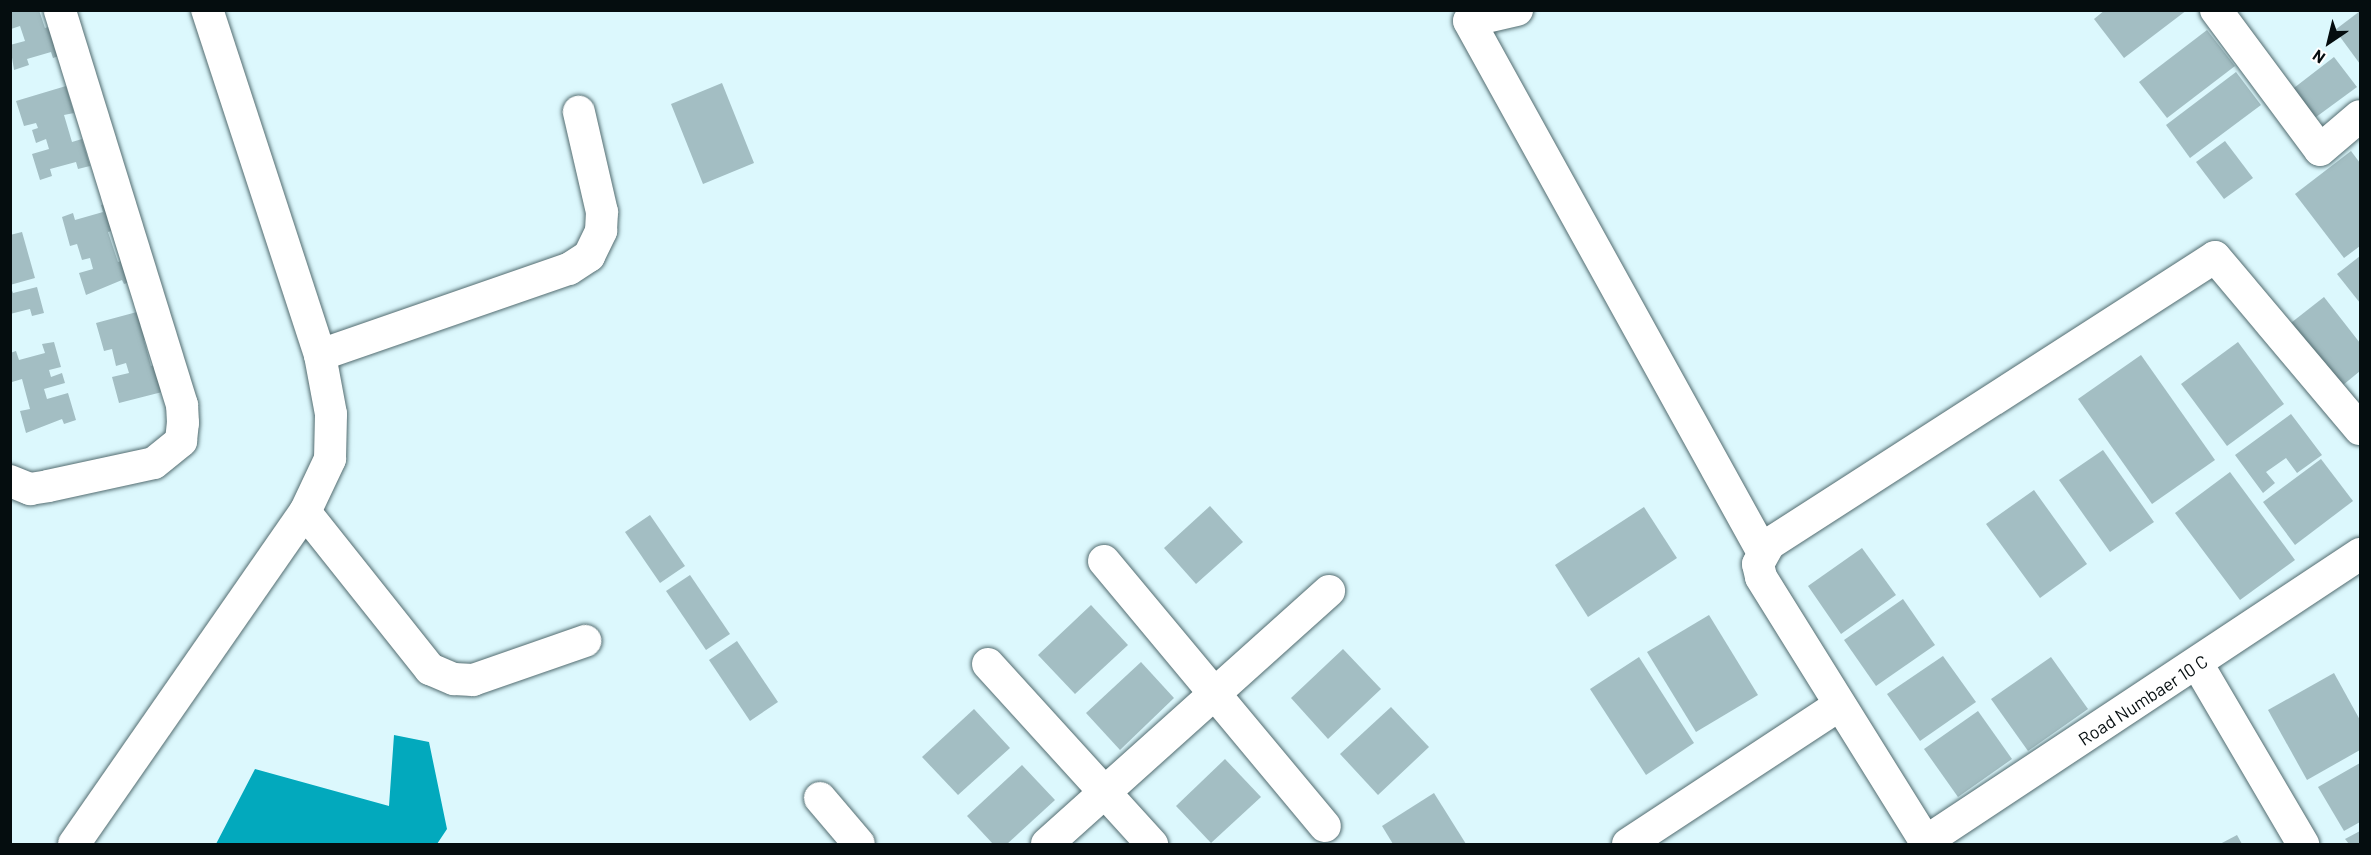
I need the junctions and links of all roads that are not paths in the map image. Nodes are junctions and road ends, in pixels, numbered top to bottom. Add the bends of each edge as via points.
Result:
1 (60, 10) edge
2 (207, 10) edge
3 (1517, 10) edge
4 (2216, 10) edge
5 (1457, 16) edge
6 (579, 112) dead end
7 (2361, 116) edge
8 (320, 355) junction
9 (2361, 429) edge
10 (10, 481) edge
11 (305, 512) junction
12 (1762, 551) junction
13 (2361, 554) edge
14 (1104, 561) dead end
15 (1329, 591) dead end
16 (585, 641) dead end
17 (988, 664) dead end
18 (2198, 665) junction
19 (1217, 695) junction
20 (1839, 706) junction
21 (1105, 791) junction
22 (820, 798) dead end
23 (1325, 826) dead end
24 (1926, 843) edge
25 (74, 844) edge
26 (859, 844) edge
27 (1047, 844) edge
28 (1152, 844) edge
29 (1628, 844) edge
30 (2303, 844) edge

1 - 10 street via 183,423 181,441 154,463 30,489
2 - 8 street
3 - 5 street
4 - 7 street via 2320,150
5 - 12 street
6 - 8 street via 602,212 601,231 589,256 569,269
8 - 11 street via 332,439 330,459
9 - 12 street via 2215,257 1776,537
11 - 16 street via 430,669 474,680 494,677
11 - 25 street
12 - 20 street via 1761,577
13 - 18 street, Road Numbaer 10 C
14 - 19 street
15 - 19 street
17 - 21 street
18 - 24 street, Road Numbaer 10 C
18 - 30 street
19 - 21 street
19 - 23 street
20 - 24 street
20 - 29 street
21 - 27 street
21 - 28 street
22 - 26 street

